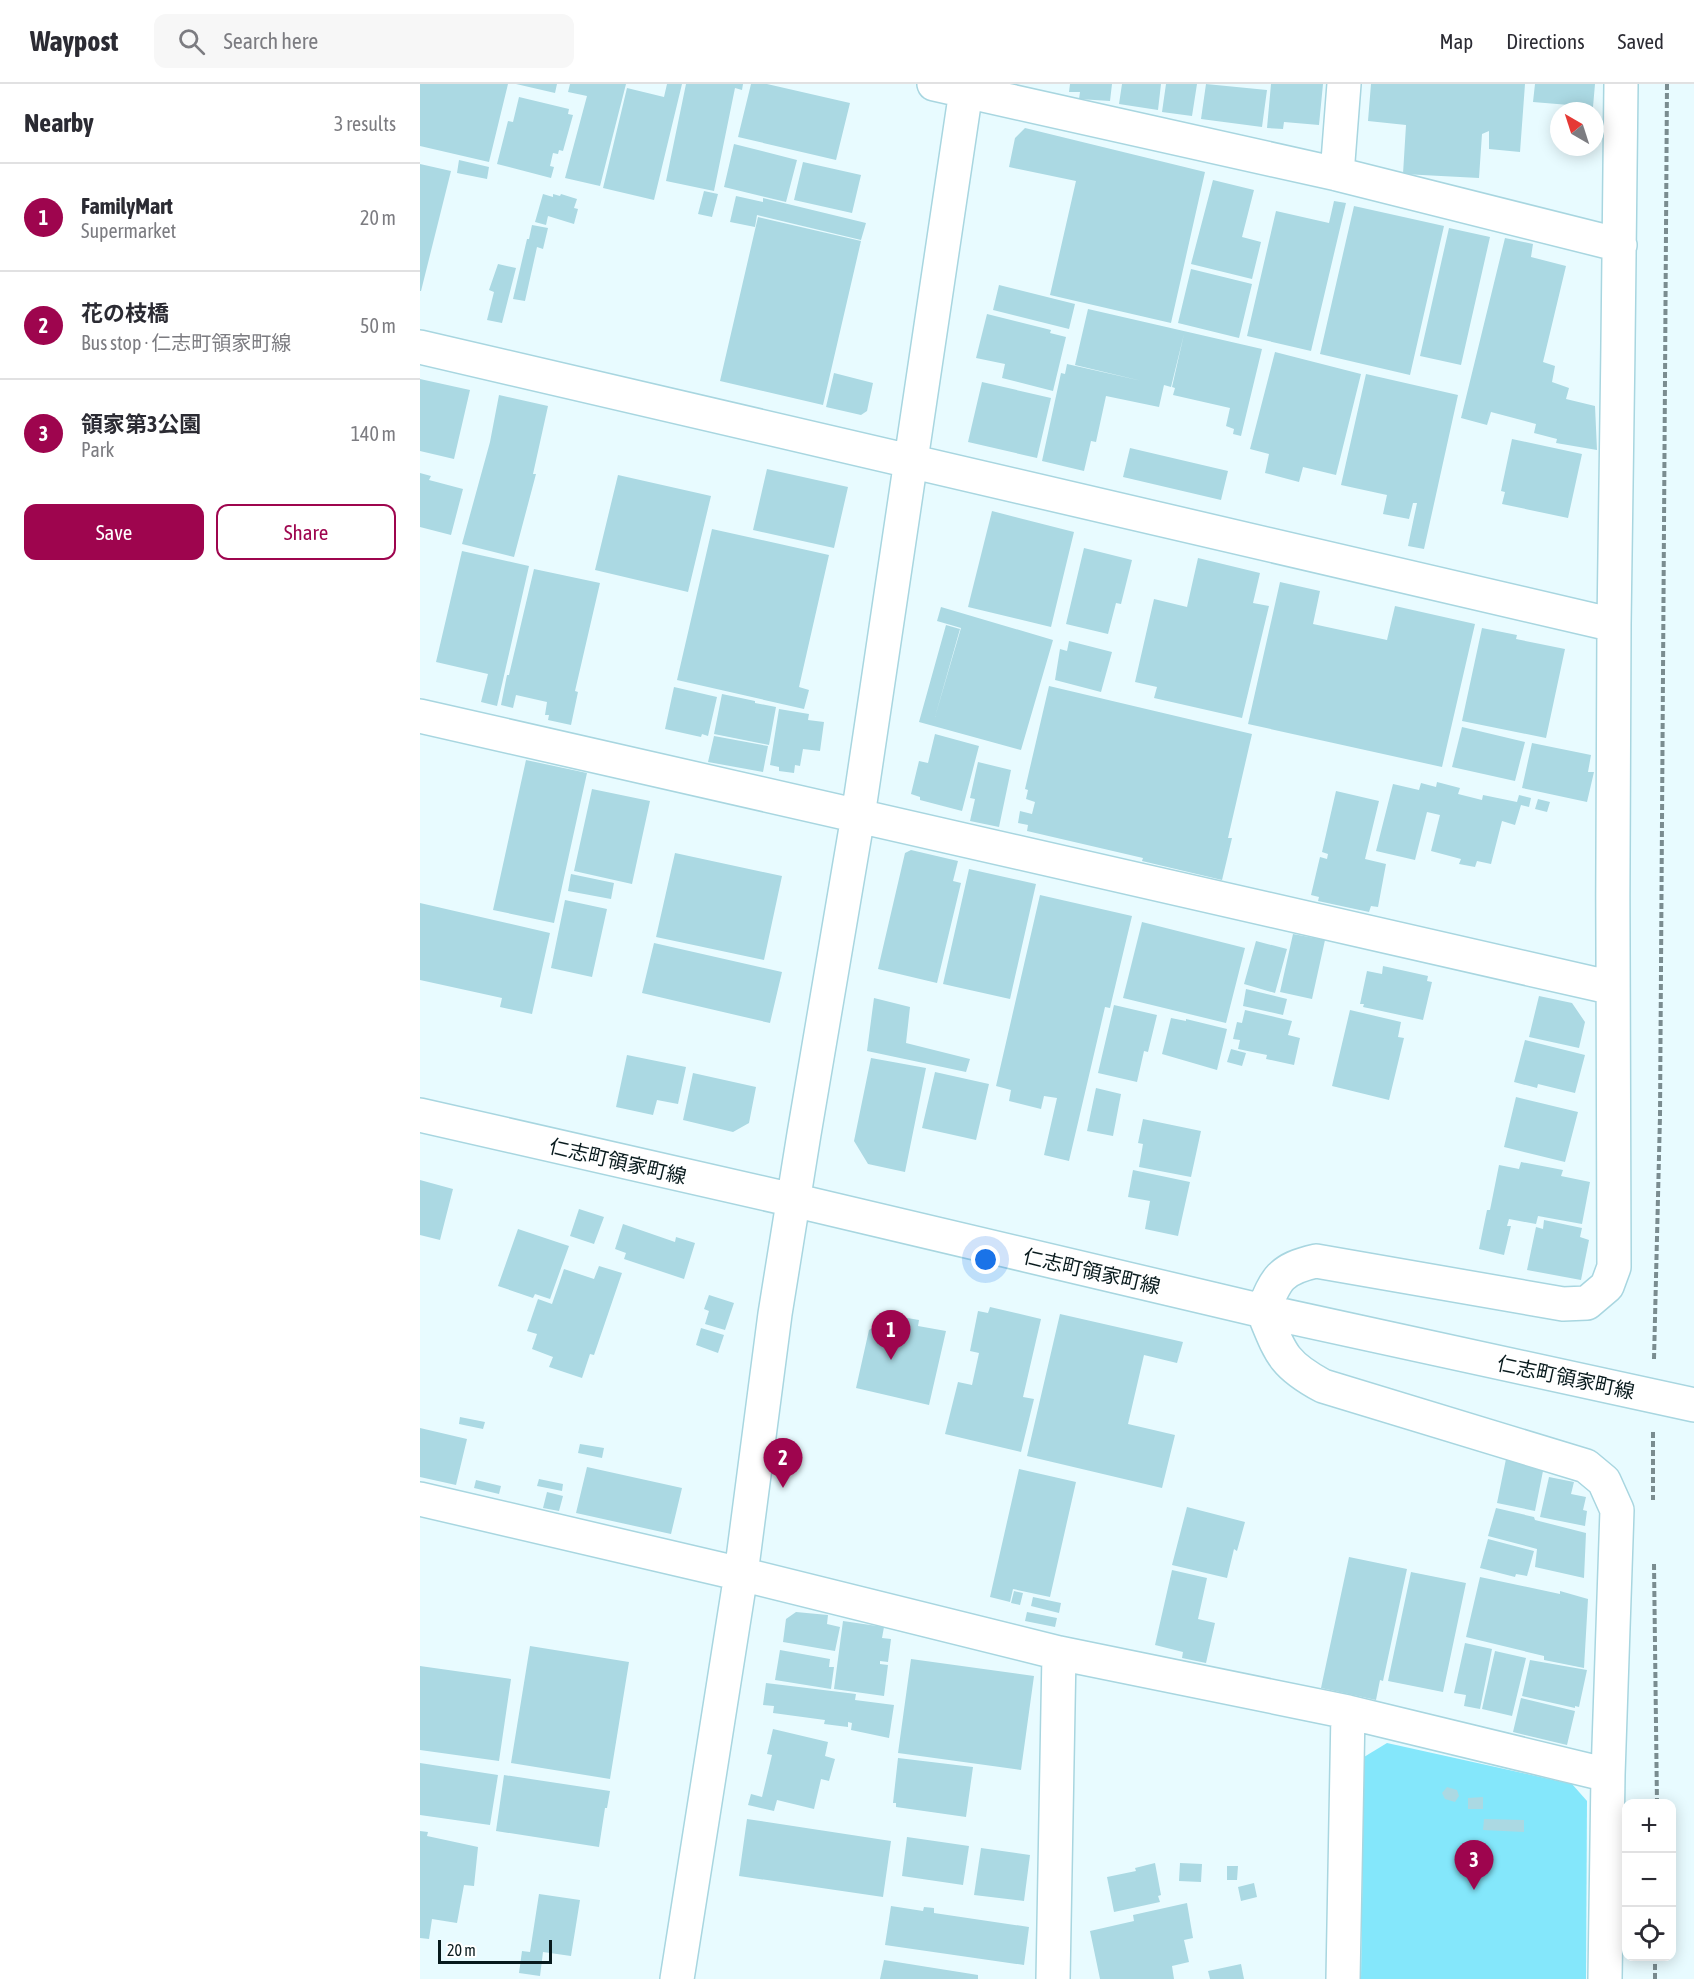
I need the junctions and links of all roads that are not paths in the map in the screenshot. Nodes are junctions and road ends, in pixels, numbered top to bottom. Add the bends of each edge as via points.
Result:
1 (934, 84) edge
2 (1344, 84) edge
3 (1621, 84) edge
4 (966, 88) edge
5 (1337, 174) junction
6 (1620, 245) junction
7 (420, 346) edge
8 (912, 461) junction
9 (1614, 625) junction
10 (420, 716) edge
11 (858, 816) junction
12 (1613, 987) junction
13 (420, 1115) edge
14 (793, 1200) junction
15 (1263, 1311) junction
16 (1684, 1403) edge
17 (420, 1499) edge
18 (741, 1574) junction
19 (1059, 1653) junction
20 (1348, 1712) junction
21 (1608, 1775) junction
22 (677, 1979) edge
23 (1053, 1979) edge
24 (1343, 1979) edge
25 (1605, 1979) edge

1 - 4 street
2 - 5 street
3 - 6 street
4 - 5 street
4 - 8 street
5 - 6 street
6 - 9 street
7 - 8 street
8 - 9 street
8 - 11 street
9 - 12 street
10 - 11 street
11 - 12 street
11 - 14 street
12 - 15 street via 1614,1268 1607,1286 1587,1303 1563,1304 1316,1261 1294,1266 1275,1282
13 - 14 street, 仁志町領家町線
14 - 15 street, 仁志町領家町線
14 - 18 street
15 - 16 street, 仁志町領家町線
15 - 21 street via 1281,1353 1299,1373 1323,1386 1586,1466 1604,1481 1617,1510
17 - 18 street
18 - 19 street
18 - 22 street
19 - 20 street
19 - 23 street
20 - 21 street
20 - 24 street
21 - 25 street

